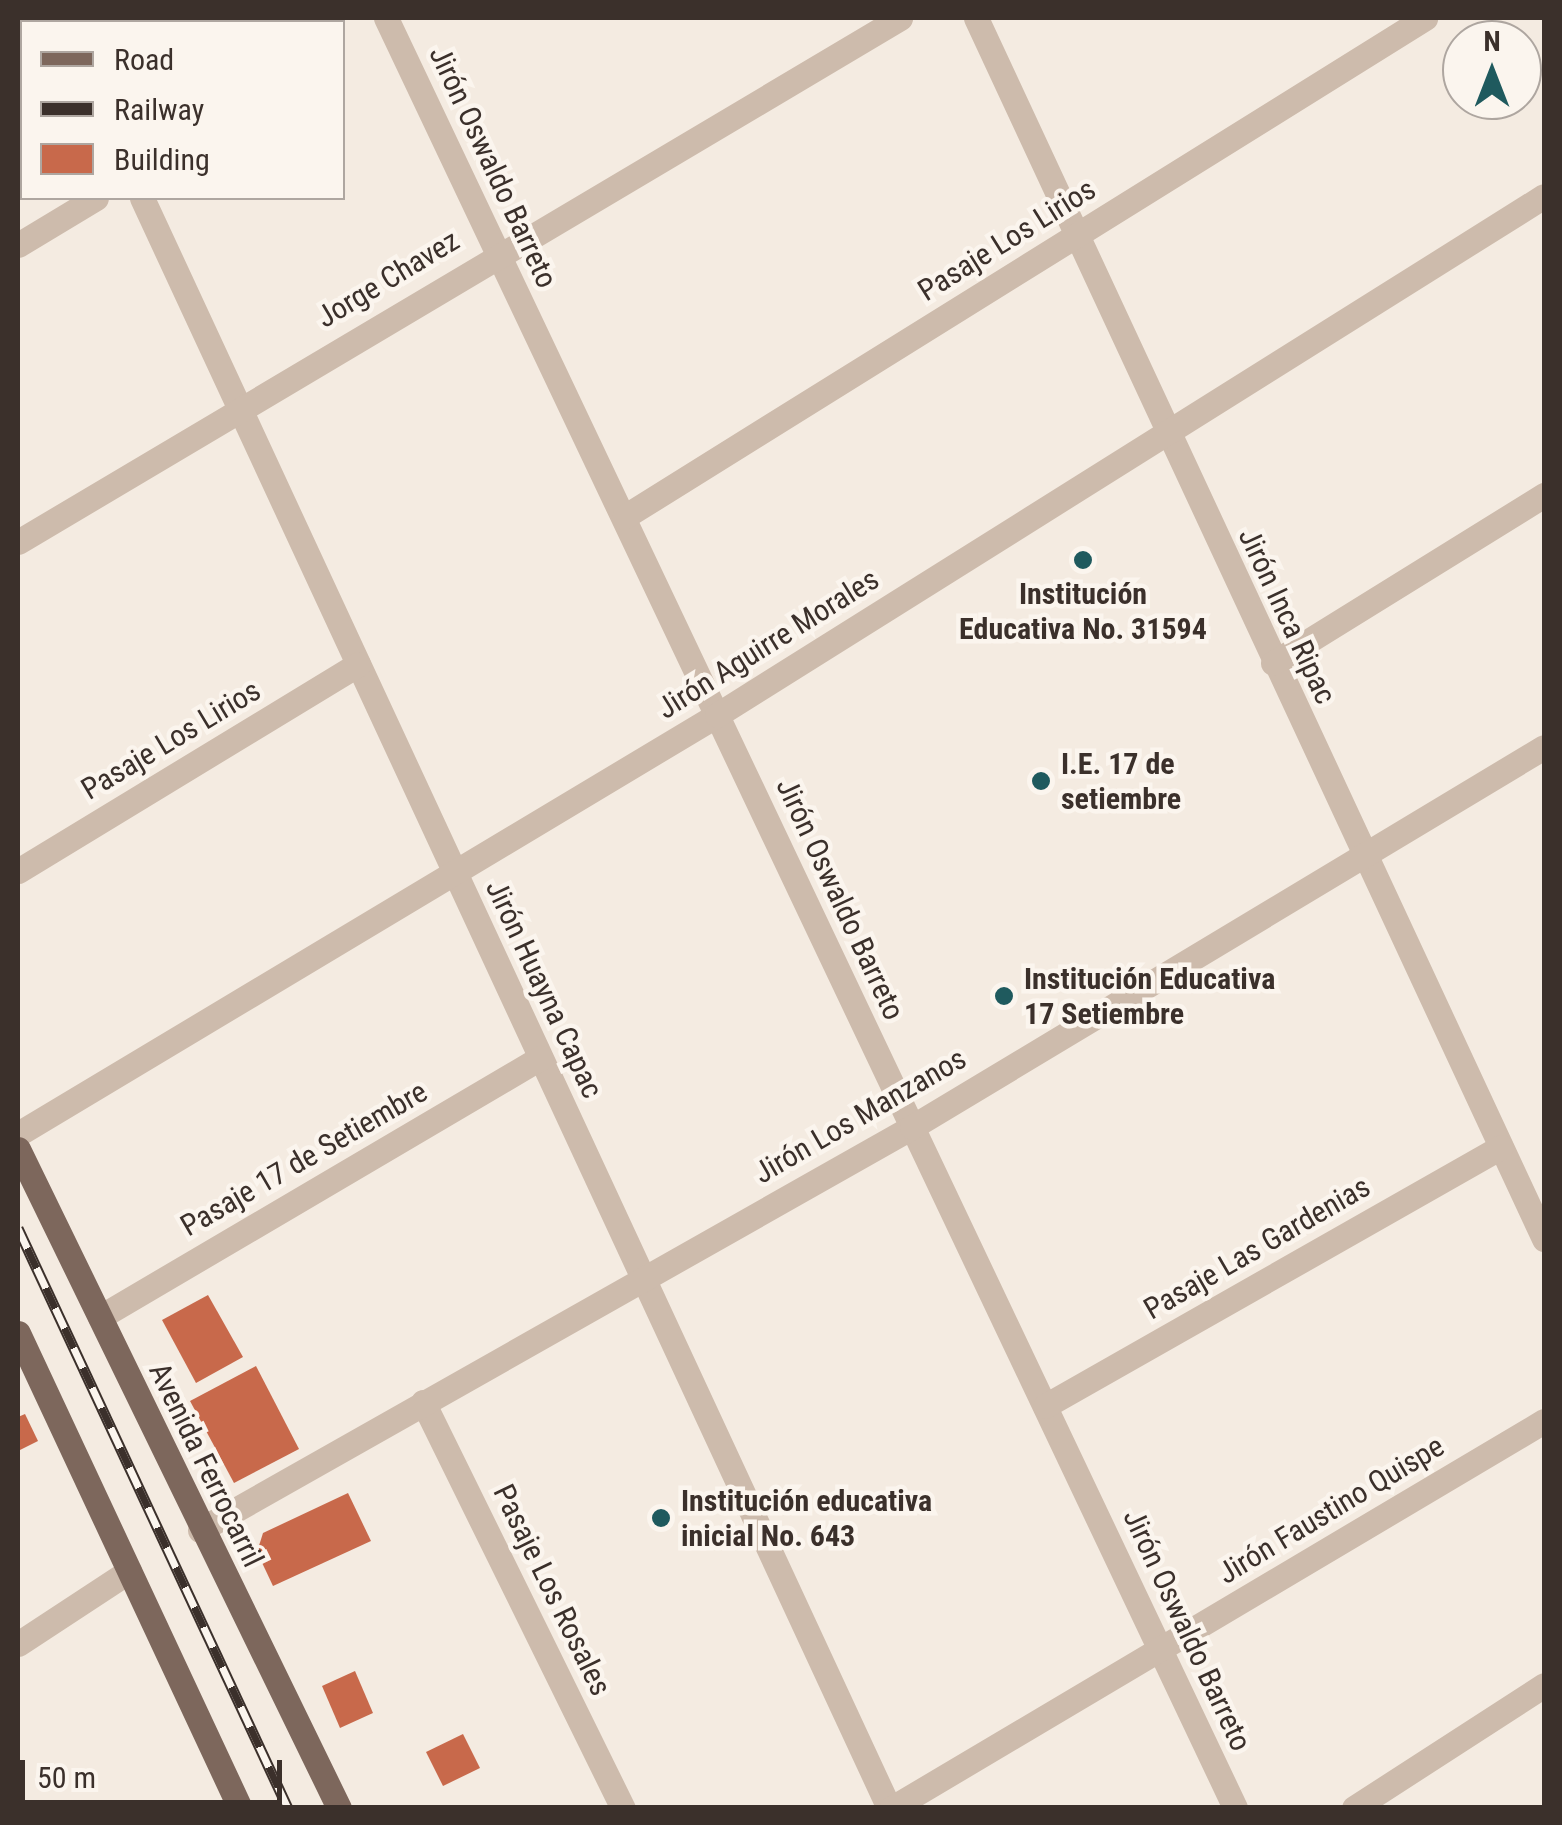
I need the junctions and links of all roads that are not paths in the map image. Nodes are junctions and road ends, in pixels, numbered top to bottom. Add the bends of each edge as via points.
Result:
1 (388, 18) edge
2 (900, 18) edge
3 (976, 18) edge
4 (1425, 18) edge
5 (1544, 196) edge
6 (93, 200) edge
7 (143, 200) edge
8 (1073, 237) junction
9 (18, 245) edge
10 (497, 251) junction
11 (239, 408) junction
12 (1166, 434) junction
13 (1544, 496) edge
14 (624, 518) junction
15 (18, 542) edge
16 (1273, 662) junction
17 (358, 664) junction
18 (717, 715) junction
19 (1544, 747) edge
20 (1360, 853) junction
21 (18, 871) edge
22 (454, 872) junction
23 (540, 1058) junction
24 (912, 1126) junction
25 (18, 1134) edge
26 (1501, 1147) junction
27 (18, 1149) edge
28 (1544, 1239) edge
29 (642, 1276) junction
30 (100, 1317) junction
31 (18, 1333) edge
32 (423, 1402) junction
33 (1045, 1406) junction
34 (1544, 1421) edge
35 (200, 1530) junction
36 (129, 1571) junction
37 (18, 1644) edge
38 (1160, 1649) junction
39 (1544, 1685) edge
40 (240, 1808) edge
41 (338, 1808) edge
42 (623, 1808) edge
43 (890, 1808) edge
44 (1235, 1808) edge
45 (1354, 1808) edge

1 - 10 street, Jirón Oswaldo Barreto
2 - 10 street, Jorge Chavez
3 - 8 street, Jirón Inca Ripac
4 - 8 street, Pasaje Los Lirios
5 - 12 street, Jirón Aguirre Morales
6 - 9 street
7 - 11 street, Jirón Huayna Capac
8 - 12 street, Jirón Inca Ripac
8 - 14 street, Pasaje Los Lirios
10 - 11 street, Jorge Chavez
10 - 14 street, Jirón Oswaldo Barreto
11 - 15 street, Jorge Chavez
11 - 17 street, Jirón Huayna Capac
12 - 16 street, Jirón Inca Ripac
12 - 18 street, Jirón Aguirre Morales
13 - 16 street
14 - 18 street, Jirón Oswaldo Barreto
16 - 20 street, Jirón Inca Ripac
17 - 21 street, Pasaje Los Lirios
17 - 22 street, Jirón Huayna Capac
18 - 22 street, Jirón Aguirre Morales
18 - 24 street, Jirón Oswaldo Barreto
19 - 20 street, Jirón Los Manzanos
20 - 24 street, Jirón Los Manzanos
20 - 26 street, Jirón Inca Ripac
22 - 23 street, Jirón Huayna Capac
22 - 25 street, Jirón Aguirre Morales
23 - 29 street, Jirón Huayna Capac
23 - 30 street, Pasaje 17 de Setiembre
24 - 29 street, Jirón Los Manzanos
24 - 33 street, Jirón Oswaldo Barreto
26 - 28 street, Jirón Inca Ripac
26 - 33 street, Pasaje Las Gardenias
27 - 30 main road, Avenida Ferrocarril
29 - 32 street, Jirón Los Manzanos
29 - 43 street, Jirón Huayna Capac
30 - 35 main road, Avenida Ferrocarril
31 - 36 main road
32 - 35 street, Jirón Los Manzanos
32 - 42 street, Pasaje Los Rosales
33 - 38 street, Jirón Oswaldo Barreto
34 - 38 street, Jirón Faustino Quispe
35 - 41 main road, Avenida Ferrocarril
36 - 37 street
36 - 40 main road
38 - 43 street, Jirón Faustino Quispe
38 - 44 street, Jirón Oswaldo Barreto
39 - 45 street

